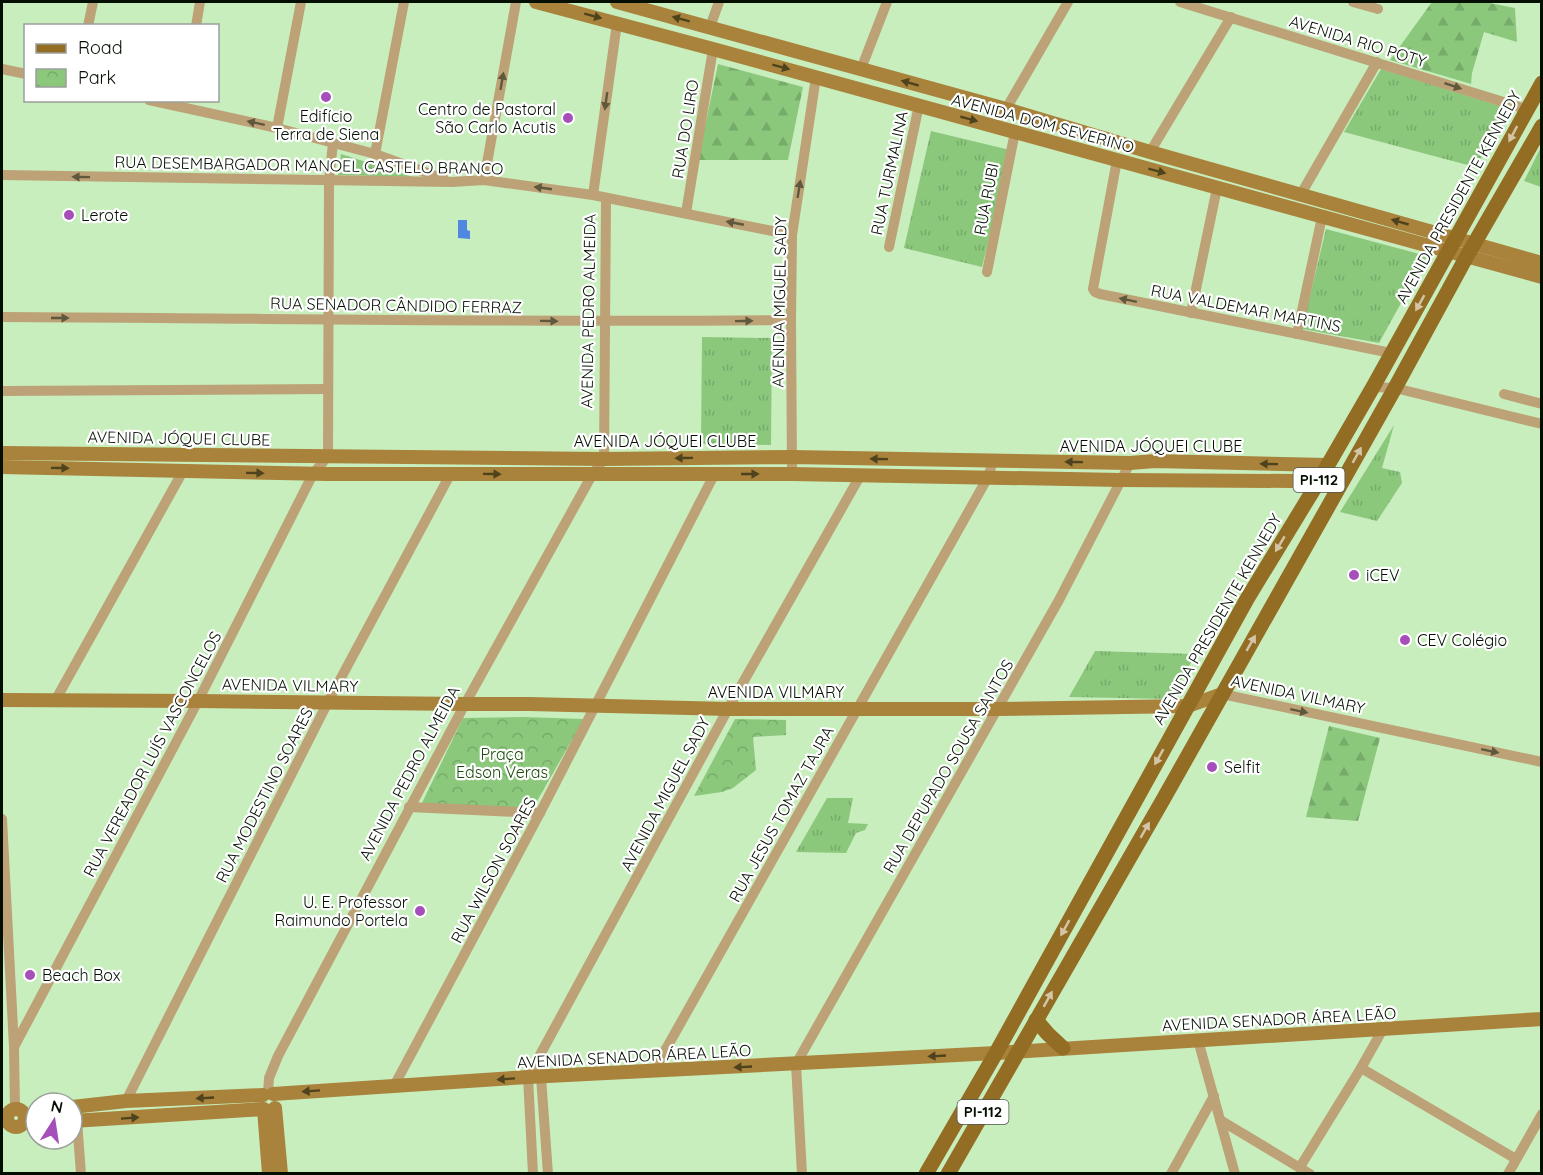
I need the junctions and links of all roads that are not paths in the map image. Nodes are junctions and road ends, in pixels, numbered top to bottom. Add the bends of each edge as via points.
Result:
1 (93, 2) edge
2 (200, 2) edge
3 (301, 2) edge
4 (404, 2) edge
5 (516, 2) edge
6 (536, 2) edge
7 (617, 2) edge
8 (719, 2) edge
9 (887, 2) edge
10 (1068, 2) edge
11 (1180, 2) edge
12 (1353, 2) edge
13 (1194, 4) edge
14 (1378, 9) dead end
15 (1231, 18) junction
16 (617, 22) junction
17 (88, 24) edge
18 (195, 24) edge
19 (710, 27) junction
20 (713, 49) junction
21 (1377, 62) junction
22 (2, 69) edge
23 (861, 69) junction
24 (24, 74) edge
25 (816, 77) junction
26 (1542, 83) edge
27 (165, 102) edge
28 (181, 104) edge
29 (919, 105) junction
30 (1006, 109) junction
31 (1526, 109) junction
32 (1542, 126) edge
33 (277, 128) junction
34 (1015, 132) junction
35 (333, 143) junction
36 (1150, 152) junction
37 (375, 154) junction
38 (1118, 160) junction
39 (2, 175) edge
40 (329, 180) junction
41 (484, 180) junction
42 (452, 182) junction
43 (1217, 188) junction
44 (1301, 194) junction
45 (593, 195) junction
46 (606, 199) junction
47 (686, 213) junction
48 (1322, 217) junction
49 (792, 235) junction
50 (1452, 245) junction
51 (889, 247) dead end
52 (1471, 250) junction
53 (1542, 263) edge
54 (987, 272) dead end
55 (1542, 277) edge
56 (1191, 313) junction
57 (2, 317) edge
58 (328, 319) junction
59 (791, 320) junction
60 (605, 322) junction
61 (1297, 334) junction
62 (1391, 353) junction
63 (1373, 387) junction
64 (1395, 388) junction
65 (328, 389) junction
66 (2, 391) edge
67 (1504, 394) dead end
68 (1542, 404) edge
69 (1542, 424) edge
70 (2, 453) edge
71 (328, 456) junction
72 (791, 457) junction
73 (604, 459) junction
74 (993, 461) junction
75 (1130, 463) junction
76 (1328, 465) junction
77 (2, 467) edge
78 (183, 471) junction
79 (451, 473) junction
80 (313, 474) junction
81 (792, 474) junction
82 (592, 475) junction
83 (714, 475) junction
84 (860, 476) junction
85 (988, 477) junction
86 (1120, 480) junction
87 (1314, 489) junction
88 (1222, 694) junction
89 (2, 700) edge
90 (55, 700) junction
91 (198, 701) junction
92 (328, 702) junction
93 (465, 704) junction
94 (596, 705) junction
95 (1188, 706) junction
96 (728, 709) junction
97 (858, 709) junction
98 (997, 709) junction
99 (1542, 762) edge
100 (409, 807) junction
101 (540, 813) junction
102 (2, 819) edge
103 (2, 848) edge
104 (1542, 1019) edge
105 (1036, 1020) junction
106 (1383, 1029) junction
107 (1198, 1040) junction
108 (14, 1047) junction
109 (1063, 1048) junction
110 (1019, 1050) junction
111 (996, 1053) junction
112 (796, 1064) junction
113 (1361, 1068) junction
114 (653, 1072) junction
115 (535, 1073) junction
116 (394, 1086) junction
117 (1214, 1096) junction
118 (269, 1100) junction
119 (126, 1101) junction
120 (12, 1110) edge
121 (84, 1112) edge
122 (84, 1113) edge
123 (1542, 1114) edge
124 (1220, 1120) junction
125 (11, 1125) edge
126 (78, 1151) edge
127 (1516, 1159) junction
128 (1300, 1167) junction
129 (81, 1173) edge
130 (269, 1173) edge
131 (281, 1173) edge
132 (532, 1173) edge
133 (548, 1173) edge
134 (802, 1173) edge
135 (926, 1173) edge
136 (948, 1173) edge
137 (1171, 1173) edge
138 (1235, 1173) edge
139 (1310, 1173) edge
140 (1508, 1173) edge

1 - 17 street
2 - 18 street
3 - 33 street
4 - 37 street
41 -> 5 street
6 -> 16 main road, AVENIDA DOM SEVERINO
19 -> 7 main road, AVENIDA DOM SEVERINO
8 - 19 street
9 - 23 street
10 - 30 street
11 - 13 street, AVENIDA RIO POTY
12 - 14 street
13 - 15 street, AVENIDA RIO POTY
15 - 21 street, AVENIDA RIO POTY
15 - 36 street
16 - 20 main road, AVENIDA DOM SEVERINO
16 -> 45 street, AVENIDA PEDRO ALMEIDA
19 - 23 main road, AVENIDA DOM SEVERINO
20 -> 25 main road, AVENIDA DOM SEVERINO
20 - 47 street, RUA DO LIRO
21 -> 31 street, AVENIDA RIO POTY
21 - 44 street
22 - 24 street
30 -> 23 main road, AVENIDA DOM SEVERINO
25 - 29 main road, AVENIDA DOM SEVERINO
49 -> 25 street, AVENIDA MIGUEL SADY
26 - 31 main road, AVENIDA PRESIDENTE KENNEDY / PI-112
27 - 28 street
33 -> 28 street
29 -> 34 main road, AVENIDA DOM SEVERINO
29 - 51 street, RUA TURMALINA
30 - 36 main road, AVENIDA DOM SEVERINO
31 -> 50 main road, AVENIDA PRESIDENTE KENNEDY / PI-112
32 - 52 main road, PI-112
33 - 35 street
34 - 38 main road, AVENIDA DOM SEVERINO
34 - 54 street, RUA RUBI
35 - 37 street
35 - 40 street
36 - 44 main road, AVENIDA DOM SEVERINO
37 - 42 street
38 -> 43 main road, AVENIDA DOM SEVERINO
56 -> 38 street, RUA VALDEMAR MARTINS via 1095,292
40 -> 39 street, RUA DESEMBARGADOR MANOEL CASTELO BRANCO
40 - 42 street, RUA DESEMBARGADOR MANOEL CASTELO BRANCO
40 - 58 street
41 - 42 street, RUA DESEMBARGADOR MANOEL CASTELO BRANCO
45 -> 41 street, RUA DESEMBARGADOR MANOEL CASTELO BRANCO
43 - 48 main road, AVENIDA DOM SEVERINO
43 - 56 street
50 -> 44 main road, AVENIDA DOM SEVERINO
45 - 46 street, RUA DESEMBARGADOR MANOEL CASTELO BRANCO
46 - 47 street, RUA DESEMBARGADOR MANOEL CASTELO BRANCO
46 - 60 street, AVENIDA PEDRO ALMEIDA
49 -> 47 street, RUA DESEMBARGADOR MANOEL CASTELO BRANCO
48 - 50 main road, AVENIDA DOM SEVERINO
48 - 61 street
49 - 59 street, AVENIDA MIGUEL SADY
50 - 52 main road, AVENIDA DOM SEVERINO
50 -> 62 main road, AVENIDA PRESIDENTE KENNEDY / PI-112
52 - 53 main road, AVENIDA DOM SEVERINO
52 - 55 main road, AVENIDA DOM SEVERINO
52 - 64 main road, PI-112
56 - 61 street, RUA VALDEMAR MARTINS
57 -> 58 street, RUA SENADOR CÂNDIDO FERRAZ
58 -> 60 street, RUA SENADOR CÂNDIDO FERRAZ
58 - 65 street
60 -> 59 street, RUA SENADOR CÂNDIDO FERRAZ
59 - 72 street, AVENIDA MIGUEL SADY
60 - 73 street, AVENIDA PEDRO ALMEIDA
61 - 62 street, RUA VALDEMAR MARTINS
62 - 63 main road, AVENIDA PRESIDENTE KENNEDY / PI-112
63 - 64 street
63 - 76 main road, AVENIDA PRESIDENTE KENNEDY / PI-112
64 - 69 street
88 -> 64 main road, PI-112
65 - 66 street
65 - 71 street
67 - 68 street
70 - 71 main road, AVENIDA JÓQUEI CLUBE
70 - 77 main road, AVENIDA JÓQUEI CLUBE
71 - 73 main road, AVENIDA JÓQUEI CLUBE
71 - 80 street, RUA VEREADOR LUÍS VASCONCELOS
72 -> 73 main road, AVENIDA JÓQUEI CLUBE
74 -> 72 main road, AVENIDA JÓQUEI CLUBE
72 - 81 street, AVENIDA MIGUEL SADY
73 - 82 street, AVENIDA PEDRO ALMEIDA
75 -> 74 main road, AVENIDA JÓQUEI CLUBE
74 - 85 street, RUA JESUS TOMAZ TAJRA
76 -> 75 main road, AVENIDA JÓQUEI CLUBE
75 - 86 street, RUA DEPUPADO SOUSA SANTOS
76 - 87 main road, AVENIDA PRESIDENTE KENNEDY / PI-112
77 -> 78 main road, AVENIDA JÓQUEI CLUBE
78 -> 80 main road, AVENIDA JÓQUEI CLUBE
78 - 90 street
79 - 80 main road, AVENIDA JÓQUEI CLUBE
79 -> 82 main road, AVENIDA JÓQUEI CLUBE
79 - 92 street, RUA MODESTINO SOARES
80 - 91 street, RUA VEREADOR LUÍS VASCONCELOS
83 -> 81 main road, AVENIDA JÓQUEI CLUBE
81 - 84 main road, AVENIDA JÓQUEI CLUBE
82 - 83 main road, AVENIDA JÓQUEI CLUBE
82 - 93 street, AVENIDA PEDRO ALMEIDA
83 - 94 street, RUA WILSON SOARES
84 - 85 main road, AVENIDA JÓQUEI CLUBE
84 - 96 street, AVENIDA MIGUEL SADY
85 - 86 main road, AVENIDA JÓQUEI CLUBE
85 - 97 street, RUA JESUS TOMAZ TAJRA
86 - 87 main road, AVENIDA JÓQUEI CLUBE via 1298,481
86 - 98 street, RUA DEPUPADO SOUSA SANTOS via 1059,600
87 -> 95 main road, AVENIDA PRESIDENTE KENNEDY / PI-112
88 - 95 main road, AVENIDA VILMARY
88 -> 99 street, AVENIDA VILMARY
105 -> 88 main road, PI-112
89 - 90 main road, AVENIDA VILMARY
90 - 91 main road, AVENIDA VILMARY
91 - 92 main road, AVENIDA VILMARY
91 - 108 street, RUA VEREADOR LUÍS VASCONCELOS
92 - 93 main road, AVENIDA VILMARY
92 - 119 street, RUA MODESTINO SOARES
93 - 94 main road, AVENIDA VILMARY
93 - 100 street, AVENIDA PEDRO ALMEIDA
94 - 96 main road, AVENIDA VILMARY
94 - 101 street, RUA WILSON SOARES
95 - 98 main road, AVENIDA VILMARY
95 -> 111 main road, AVENIDA PRESIDENTE KENNEDY / PI-112
96 - 97 main road, AVENIDA VILMARY
96 - 115 street, AVENIDA MIGUEL SADY
97 - 98 main road, AVENIDA VILMARY
97 - 114 street, RUA JESUS TOMAZ TAJRA
98 - 112 street, RUA DEPUPADO SOUSA SANTOS
100 - 101 street
100 - 118 street, AVENIDA PEDRO ALMEIDA via 278,1056 269,1078
101 - 116 street, RUA WILSON SOARES
102 - 103 street
103 - 108 street
104 - 106 main road, AVENIDA SENADOR ÁREA LEÃO
105 - 109 main road
105 - 110 main road, PI-112
106 - 107 main road, AVENIDA SENADOR ÁREA LEÃO
106 - 113 street
107 - 109 main road, AVENIDA SENADOR ÁREA LEÃO
107 - 117 street
108 - 120 street
109 - 110 main road, AVENIDA SENADOR ÁREA LEÃO
110 - 111 main road, AVENIDA SENADOR ÁREA LEÃO
110 - 136 main road, PI-112
111 -> 112 main road, AVENIDA SENADOR ÁREA LEÃO
111 - 135 main road, AVENIDA PRESIDENTE KENNEDY / PI-112
112 -> 114 main road, AVENIDA SENADOR ÁREA LEÃO
112 - 134 street
113 - 127 street
113 - 128 street
114 - 115 main road, AVENIDA SENADOR ÁREA LEÃO
115 -> 116 main road, AVENIDA SENADOR ÁREA LEÃO
115 - 132 street
115 - 133 street
116 -> 118 main road, AVENIDA SENADOR ÁREA LEÃO
117 - 124 street
117 - 137 street
118 -> 119 main road, AVENIDA SENADOR ÁREA LEÃO
122 -> 118 main road, AVENIDA SENADOR ÁREA LEÃO
118 - 130 main road, AVENIDA PEDRO ALMEIDA
118 - 131 main road, AVENIDA PEDRO ALMEIDA
119 - 121 main road, AVENIDA SENADOR ÁREA LEÃO
120 - 125 main road via 7,1117
123 - 127 street
124 - 128 street
124 - 138 street
126 - 129 street
127 - 140 street
128 - 139 street

